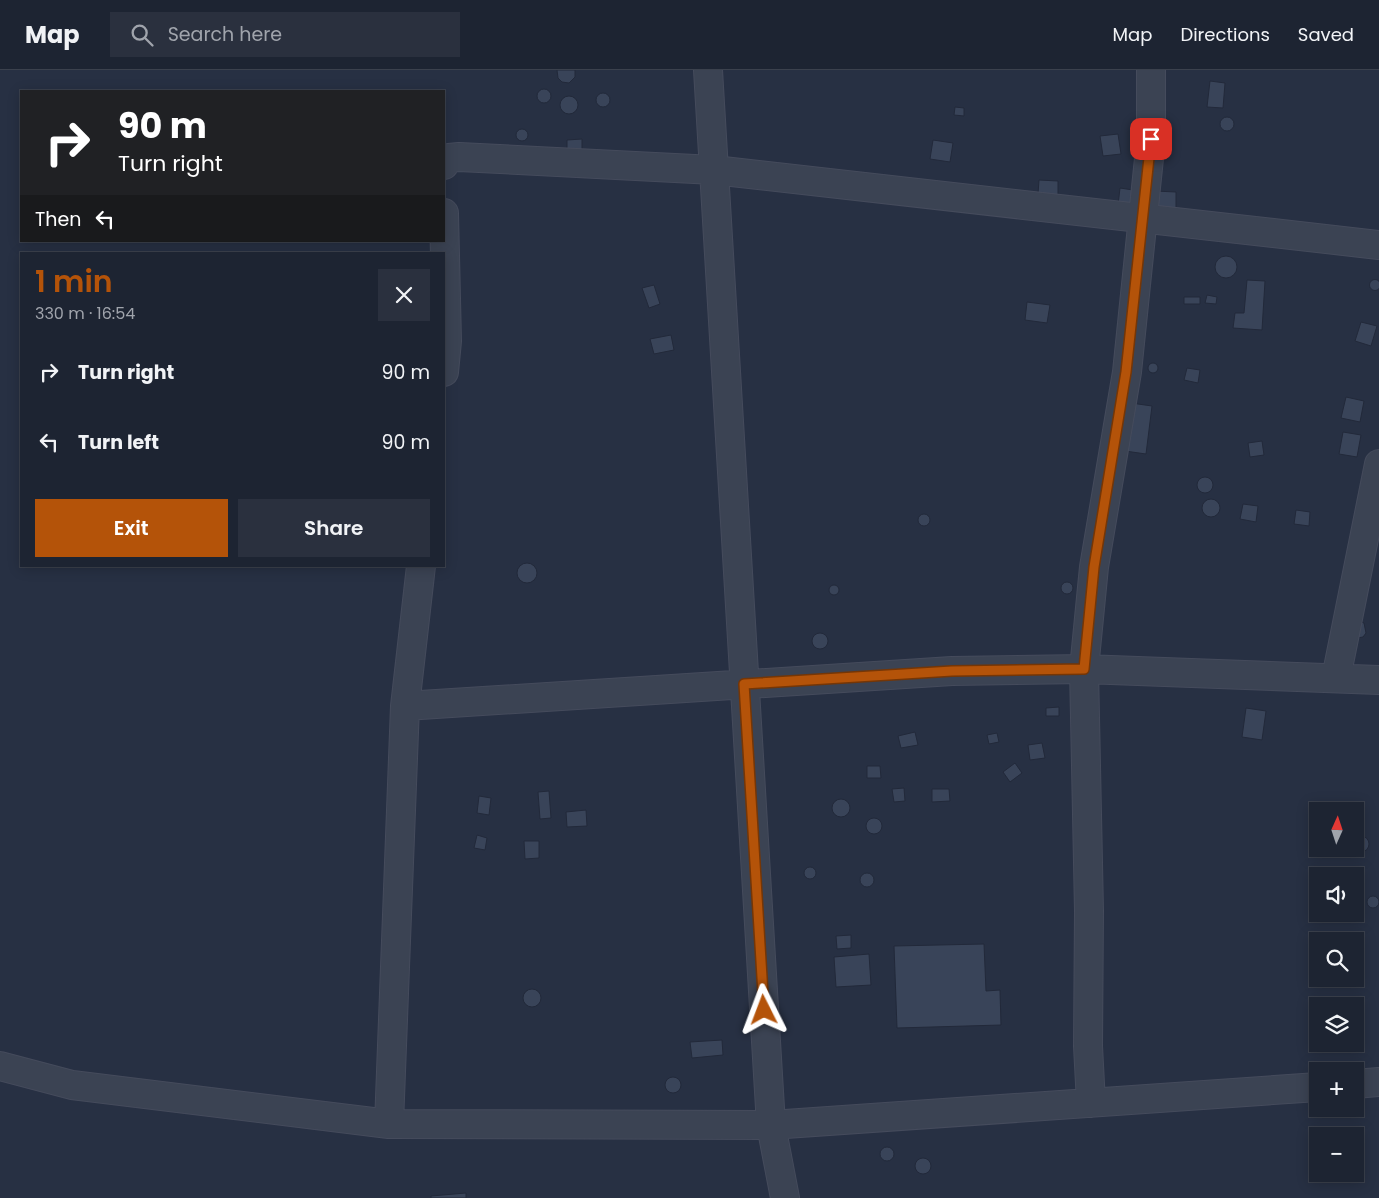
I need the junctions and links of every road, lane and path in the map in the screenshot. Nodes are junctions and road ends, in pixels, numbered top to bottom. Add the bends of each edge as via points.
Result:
1 (708, 70) edge
2 (1150, 70) edge
3 (445, 164) edge
4 (714, 170) junction
5 (1143, 217) junction
6 (445, 242) edge
7 (1379, 245) edge
8 (445, 364) edge
9 (1379, 464) edge
10 (421, 567) edge
11 (1084, 669) junction
12 (1336, 678) junction
13 (1379, 680) edge
14 (744, 684) junction
15 (405, 706) junction
16 (0, 1066) edge
17 (1379, 1082) edge
18 (1364, 1083) edge
19 (1309, 1088) edge
20 (1091, 1103) junction
21 (390, 1124) junction
22 (771, 1125) junction
23 (784, 1198) edge

1 - 4 street
2 - 5 street via 1151,139
3 - 4 street via 449,158 459,157
4 - 5 street
4 - 14 street
5 - 7 street
5 - 11 street via 1126,372 1094,567
6 - 8 street via 448,341
9 - 12 street
10 - 15 street
11 - 12 street
11 - 14 street via 952,671
11 - 20 street
12 - 13 street
14 - 15 street
14 - 22 street
15 - 21 street
16 - 21 street via 72,1085
17 - 18 street
19 - 20 street
20 - 22 street
21 - 22 street
22 - 23 street

